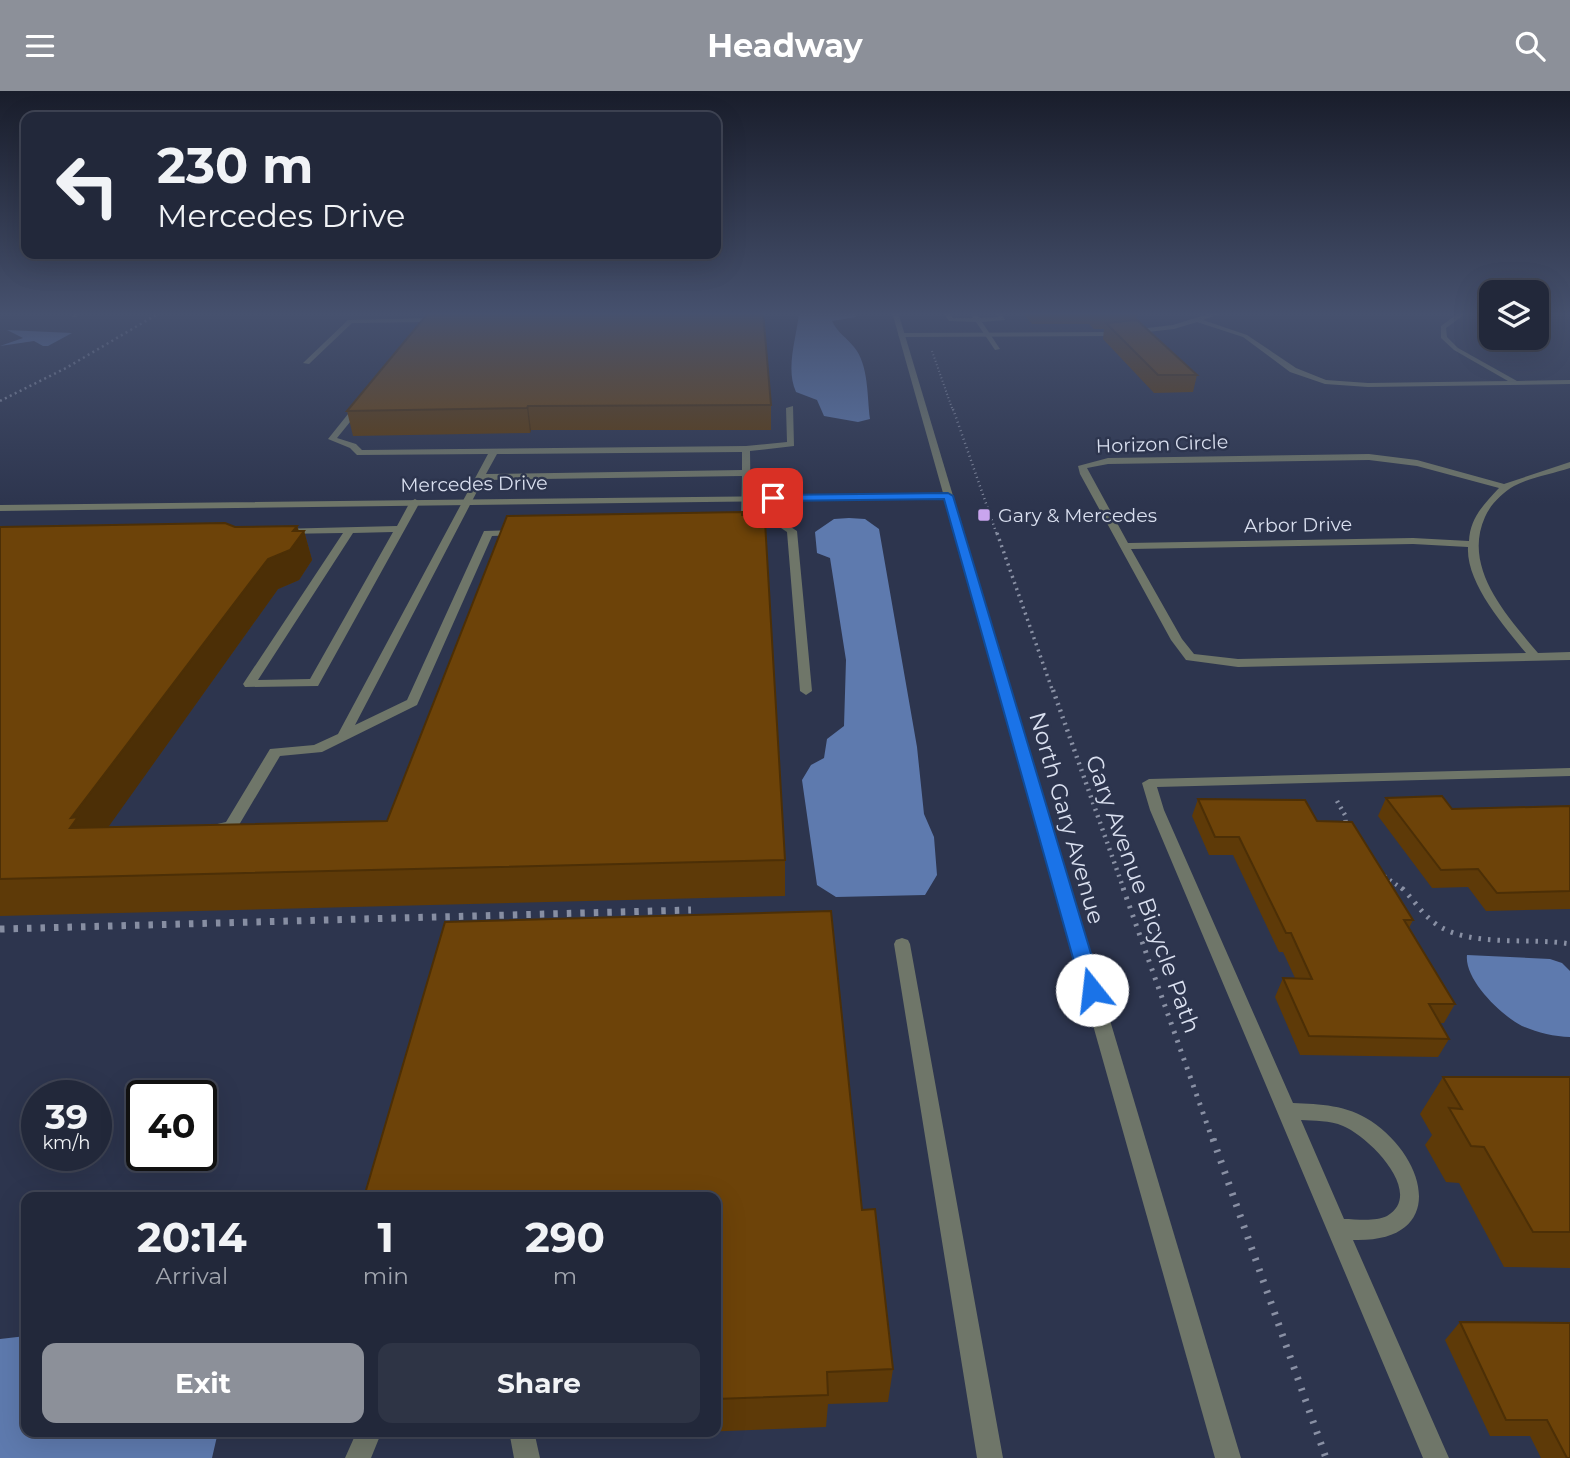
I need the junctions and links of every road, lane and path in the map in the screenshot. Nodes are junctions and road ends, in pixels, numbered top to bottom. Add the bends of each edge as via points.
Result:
1 (913, 376) edge
2 (941, 376) edge
3 (1306, 376) edge
4 (1504, 376) edge
5 (1570, 382) edge
6 (1517, 383) junction
7 (365, 400) edge
8 (790, 408) dead end
9 (746, 449) junction
10 (494, 451) junction
11 (1570, 465) edge
12 (746, 473) junction
13 (481, 477) junction
14 (1506, 487) junction
15 (948, 496) junction
16 (746, 498) junction
17 (468, 501) junction
18 (415, 502) junction
19 (1, 509) edge
20 (747, 524) junction
21 (400, 529) junction
22 (728, 529) edge
23 (350, 530) junction
24 (266, 532) edge
25 (528, 532) edge
26 (1471, 544) junction
27 (1126, 546) junction
28 (1570, 656) edge
29 (1535, 657) junction
30 (806, 691) dead end
31 (343, 736) junction
32 (1570, 772) edge
33 (1336, 801) dead end
34 (206, 828) edge
35 (1348, 836) edge
36 (1375, 870) edge
37 (902, 944) dead end
38 (1570, 944) edge
39 (1286, 1111) junction
40 (1337, 1229) junction
41 (367, 1437) edge
42 (522, 1437) edge
43 (358, 1458) edge
44 (527, 1458) edge
45 (990, 1458) edge
46 (1228, 1458) edge
47 (1325, 1458) edge
48 (1436, 1458) edge

1 - 15 street, North Gary Avenue
2 - 47 path, Gary Avenue Bicycle Path
3 - 6 street via 1320,382 1358,384
4 - 6 street
5 - 6 street
7 - 10 street via 332,439 360,453
8 - 9 street via 791,444
9 - 10 street
9 - 12 street
10 - 13 street
11 - 14 street
12 - 13 street
12 - 16 street
13 - 17 street
14 - 26 street via 1482,513
14 - 27 street, Horizon Circle via 1417,463 1369,457 1108,461 1082,466
15 - 16 street, Mercedes Drive
15 - 46 street, North Gary Avenue
16 - 17 street, Mercedes Drive
16 - 20 street
17 - 18 street, Mercedes Drive
17 - 31 street
18 - 19 street, Mercedes Drive
18 - 21 street
20 - 22 street
20 - 30 street via 783,525 792,531
21 - 23 street
21 - 23 street via 314,683 249,684
23 - 24 street
25 - 31 street via 488,533 412,702
26 - 27 street, Arbor Drive
26 - 29 street via 1475,569 1494,607
27 - 29 street, Horizon Circle via 1190,657 1238,663
28 - 29 street, Horizon Circle
31 - 34 street via 317,749 275,752 237,827
32 - 39 street via 1149,783
33 - 35 path via 1345,815
36 - 38 path via 1399,886 1419,911 1461,935
37 - 45 street
39 - 40 street
39 - 40 street via 1350,1119 1381,1140 1402,1167 1410,1188 1407,1208 1395,1223
40 - 48 street
41 - 43 street
42 - 44 street

